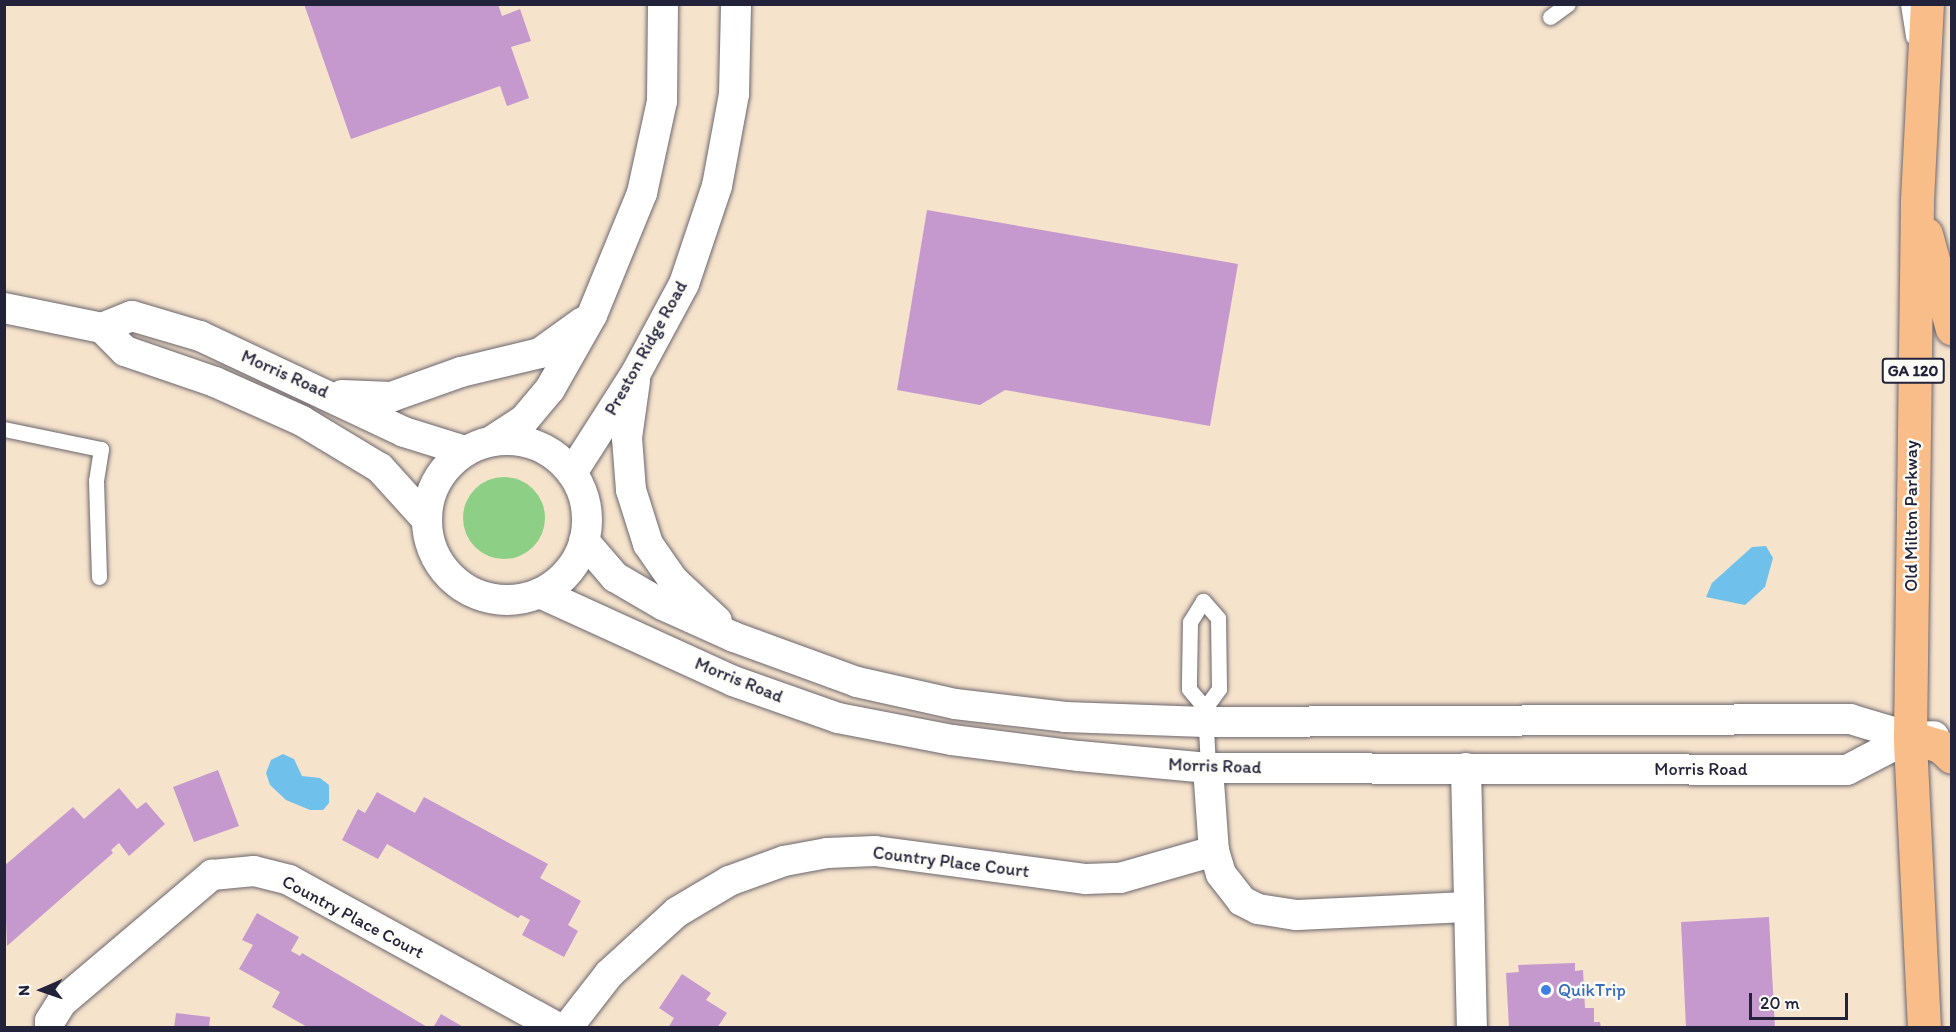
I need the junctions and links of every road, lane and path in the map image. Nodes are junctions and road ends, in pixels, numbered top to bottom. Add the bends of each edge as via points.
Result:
1 (663, 4) edge
2 (736, 4) edge
3 (1568, 4) edge
4 (1908, 4) edge
5 (1927, 4) edge
6 (1550, 17) dead end
7 (1922, 87) junction
8 (1917, 200) junction
9 (6, 314) edge
10 (592, 315) junction
11 (102, 328) junction
12 (1952, 329) edge
13 (636, 373) junction
14 (331, 394) junction
15 (4, 429) edge
16 (493, 440) junction
17 (465, 451) junction
18 (572, 473) junction
19 (426, 520) junction
20 (584, 541) junction
21 (99, 577) dead end
22 (540, 593) junction
23 (734, 637) junction
24 (1205, 715) junction
25 (1952, 734) edge
26 (1910, 737) junction
27 (1952, 757) edge
28 (1208, 768) junction
29 (1466, 768) junction
30 (1214, 851) junction
31 (1467, 907) junction
32 (50, 1028) edge
33 (558, 1028) edge
34 (567, 1028) edge
35 (1472, 1028) edge
36 (1924, 1028) edge

1 - 10 street via 662,101 642,193
2 - 13 street, Preston Ridge Road via 734,94 717,186 684,284
3 - 6 lane
4 - 7 lane
5 - 7 highway, Old Milton Parkway / GA 120
7 - 8 highway, Old Milton Parkway / GA 120
8 - 12 highway
8 - 26 highway, Old Milton Parkway / GA 120
9 - 11 street
10 - 14 street via 540,353 461,372 392,397
10 - 16 street via 550,389 524,420
11 - 14 street, Morris Road via 132,316 200,336
11 - 19 street, Morris Road via 125,351 215,382 302,421 380,468
13 - 18 street, Preston Ridge Road
13 - 23 street via 628,448 632,490 648,544 673,580
14 - 17 street, Morris Road via 404,432
15 - 21 lane via 101,449 96,481
16 - 17 street
16 - 18 street via 537,445 557,456
17 - 19 street via 444,470 431,493
18 - 20 street via 583,494 587,517
19 - 22 street via 430,543 440,564 474,593 495,600
20 - 22 street via 575,563 560,581
20 - 23 street, Morris Road via 615,577 663,605
22 - 28 street, Morris Road via 733,681 838,718 952,740
23 - 24 street, Morris Road via 857,682 955,704 1065,717
24 - 24 lane via 1219,689 1218,618 1203,601 1190,622 1188,680 1189,689
24 - 26 street, Morris Road via 1850,719
24 - 28 lane
25 - 26 street, Morris Road
26 - 27 highway via 1940,746
26 - 29 street, Morris Road via 1847,770
26 - 36 highway, Old Milton Parkway / GA 120
28 - 29 street, Morris Road
28 - 30 street
29 - 31 street
30 - 31 street via 1230,890 1242,901 1276,914
30 - 34 street, Country Place Court via 1155,871 1097,879 875,851 827,853 784,861 729,881 678,912 609,974
31 - 35 street
32 - 33 street, Country Place Court via 62,1002 212,875 254,871 289,880

